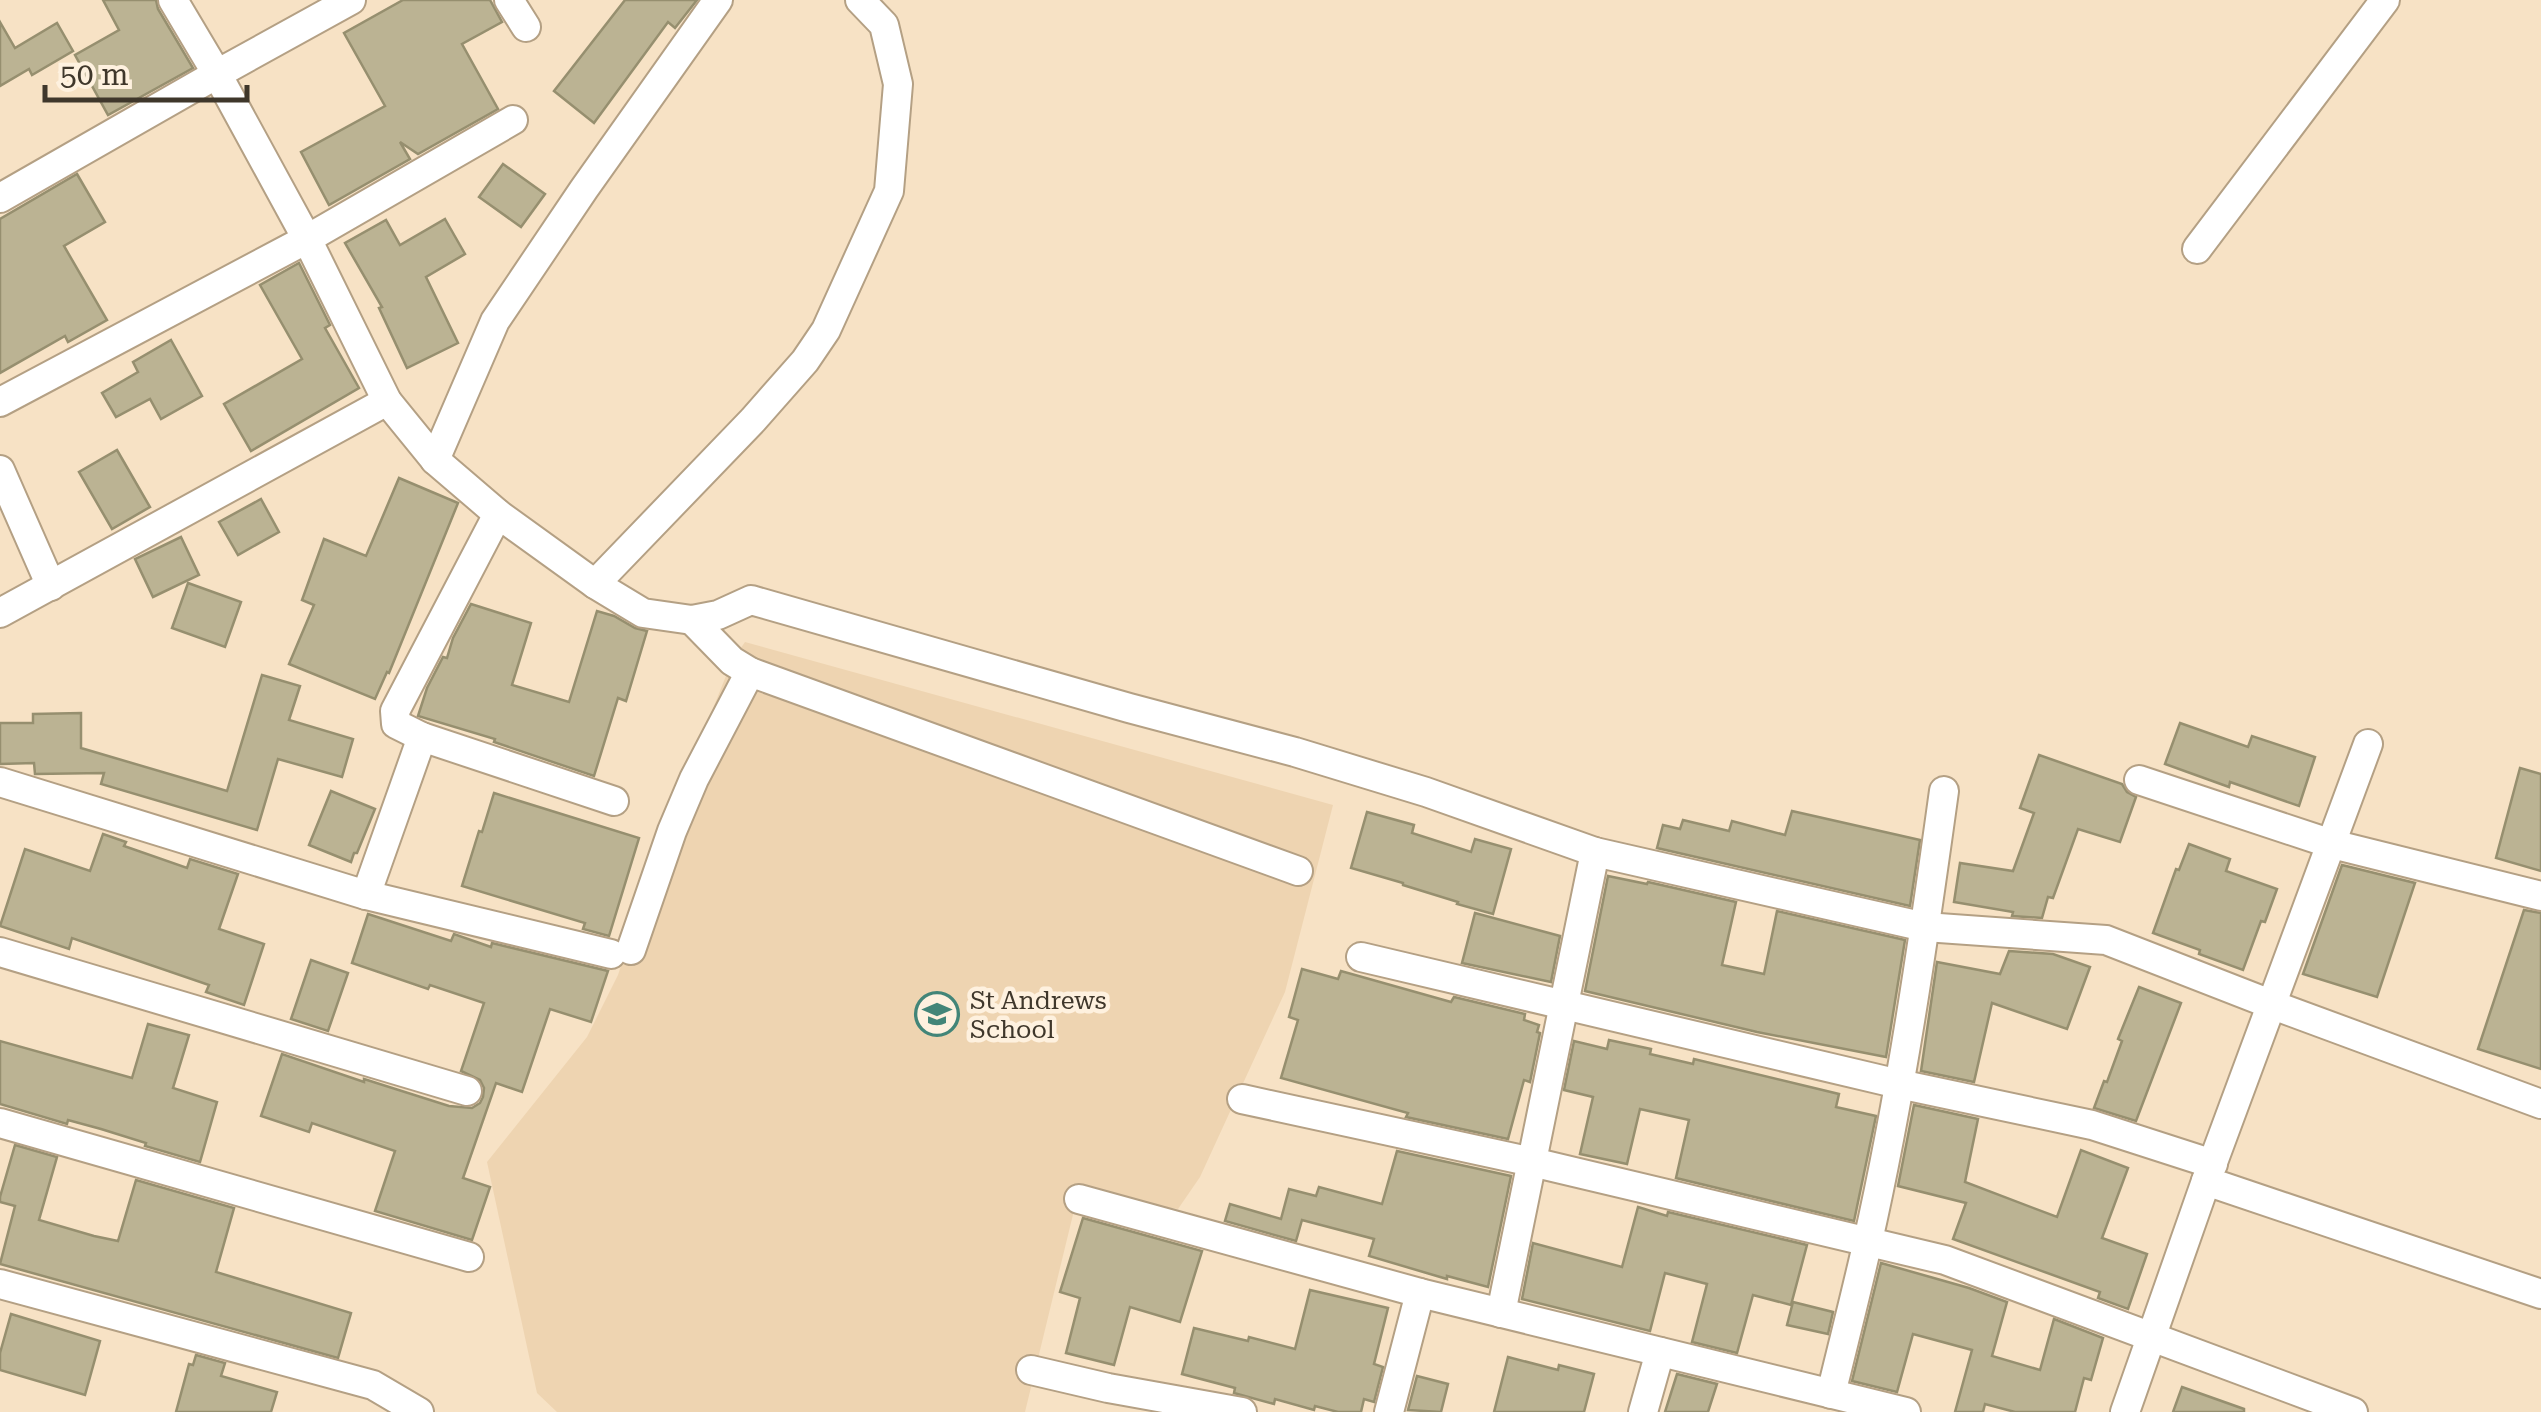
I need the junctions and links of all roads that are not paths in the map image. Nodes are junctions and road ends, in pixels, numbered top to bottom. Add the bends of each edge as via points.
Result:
1 (174, 0) edge
2 (351, 0) edge
3 (509, 0) edge
4 (718, 0) edge
5 (860, 0) edge
6 (2385, 0) edge
7 (526, 27) dead end
8 (217, 74) junction
9 (513, 120) dead end
10 (0, 198) edge
11 (308, 238) junction
12 (2198, 249) dead end
13 (386, 401) junction
14 (0, 402) edge
15 (435, 460) junction
16 (0, 470) edge
17 (498, 514) junction
18 (595, 584) junction
19 (51, 586) junction
20 (0, 613) edge
21 (692, 620) junction
22 (750, 672) junction
23 (422, 737) junction
24 (2368, 744) dead end
25 (2139, 780) dead end
26 (0, 782) edge
27 (1944, 791) dead end
28 (614, 801) dead end
29 (2332, 844) junction
30 (1595, 852) junction
31 (1298, 871) dead end
32 (366, 895) junction
33 (2541, 896) edge
34 (1926, 927) junction
35 (0, 952) edge
36 (1361, 957) dead end
37 (1565, 1004) junction
38 (2273, 1005) junction
39 (1899, 1084) junction
40 (466, 1091) dead end
41 (1242, 1099) dead end
42 (2541, 1104) edge
43 (0, 1123) edge
44 (1532, 1162) junction
45 (2209, 1172) junction
46 (1078, 1199) dead end
47 (1868, 1242) junction
48 (469, 1257) dead end
49 (0, 1284) edge
50 (1420, 1293) junction
51 (2541, 1294) edge
52 (1501, 1313) junction
53 (2152, 1337) junction
54 (1660, 1352) junction
55 (1031, 1370) dead end
56 (1831, 1394) junction
57 (419, 1412) edge
58 (1242, 1412) edge
59 (1389, 1412) edge
60 (1643, 1412) edge
61 (1906, 1412) edge
62 (2125, 1412) edge
63 (2354, 1412) edge

1 - 8 street
2 - 8 street
3 - 7 street
4 - 15 street via 495,322
5 - 18 street via 884,26 898,84 889,190 834,313 792,376
6 - 12 street
8 - 10 street
8 - 11 street
9 - 11 street
11 - 13 street
11 - 14 street
13 - 15 street
13 - 19 street
15 - 17 street
16 - 19 street
17 - 18 street
17 - 23 street via 395,711 396,724
18 - 21 street via 643,613
19 - 20 street
21 - 22 street
21 - 30 street via 751,600 1295,752
22 - 31 street
22 - 32 street via 694,779 621,952
23 - 28 street
23 - 32 street
24 - 29 street
25 - 29 street
26 - 32 street
27 - 34 street
29 - 33 street
29 - 38 street
30 - 34 street
30 - 37 street
34 - 38 street via 2106,940
34 - 39 street
35 - 40 street
36 - 37 street
37 - 39 street
37 - 44 street
38 - 42 street
38 - 45 street
39 - 45 street via 2092,1125
39 - 47 street
41 - 44 street
43 - 48 street
44 - 47 street
44 - 52 street
45 - 51 street
45 - 53 street
46 - 50 street
47 - 53 street via 1945,1260
47 - 56 street
49 - 57 street via 372,1385
50 - 52 street
50 - 59 street
52 - 54 street
53 - 62 street
53 - 63 street
54 - 56 street
54 - 60 street
55 - 58 street
56 - 61 street

